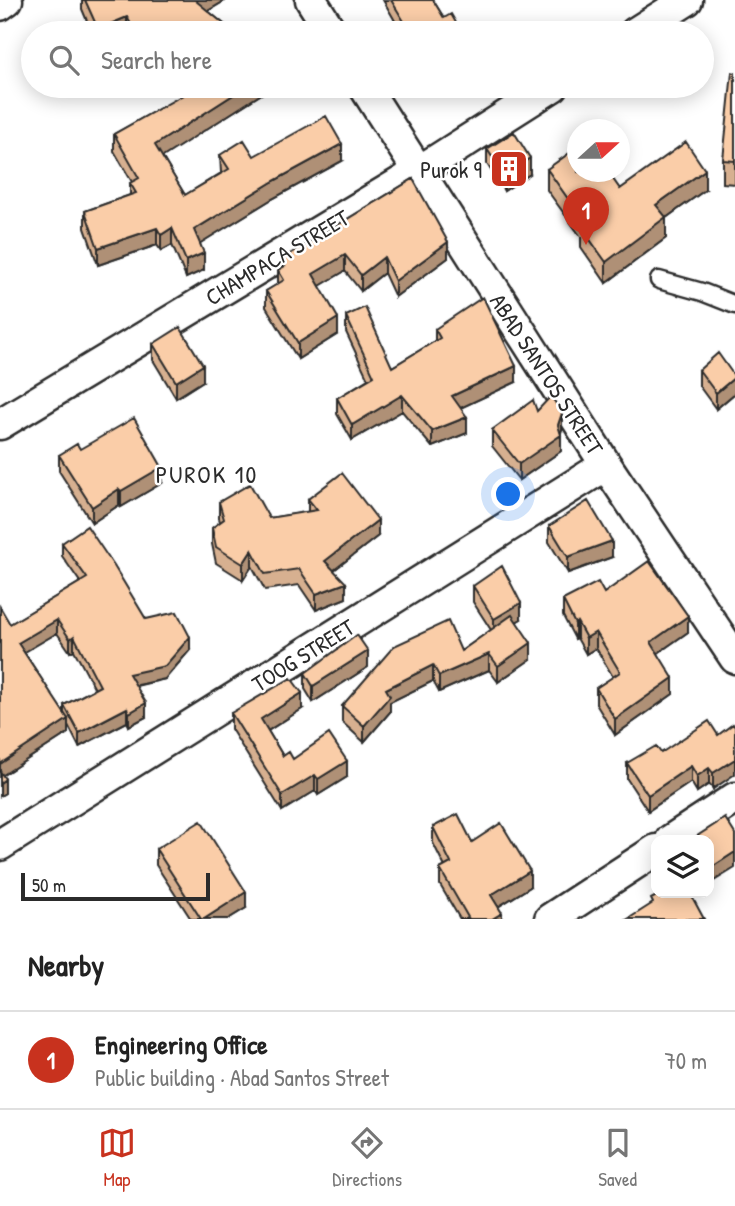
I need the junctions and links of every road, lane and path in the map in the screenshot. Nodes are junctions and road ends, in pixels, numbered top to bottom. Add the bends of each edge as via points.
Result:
1 (8, 0) edge
2 (311, 0) edge
3 (687, 0) edge
4 (0, 5) edge
5 (324, 21) edge
6 (654, 21) edge
7 (372, 98) edge
8 (534, 98) edge
9 (418, 172) junction
10 (659, 280) dead end
11 (735, 305) edge
12 (0, 424) edge
13 (606, 465) junction
14 (735, 658) edge
15 (735, 798) edge
16 (679, 835) edge
17 (0, 845) edge
18 (651, 853) edge
19 (550, 919) edge

1 - 4 street
2 - 5 street
3 - 6 street
7 - 9 street, ABAD SANTOS STREET
8 - 9 street, CHAMPACA STREET
9 - 12 street, CHAMPACA STREET
9 - 13 street, ABAD SANTOS STREET
10 - 11 lane
13 - 14 street, ABAD SANTOS STREET
13 - 17 street, TOOG STREET
15 - 16 street
18 - 19 street

